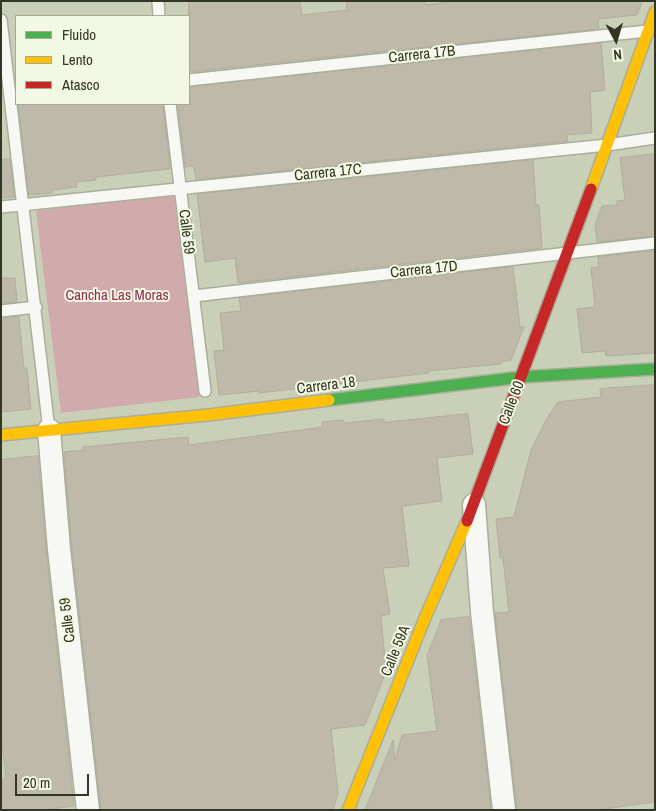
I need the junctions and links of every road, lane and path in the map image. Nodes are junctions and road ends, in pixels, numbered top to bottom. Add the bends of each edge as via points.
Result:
1 (158, 1) edge
2 (655, 12) edge
3 (160, 15) edge
4 (1, 20) edge
5 (651, 31) edge
6 (190, 80) edge
7 (9, 99) edge
8 (170, 105) edge
9 (655, 138) edge
10 (606, 144) junction
11 (180, 188) junction
12 (24, 205) junction
13 (1, 207) edge
14 (655, 244) edge
15 (568, 254) junction
16 (194, 296) junction
17 (36, 307) junction
18 (1, 311) edge
19 (655, 368) edge
20 (522, 377) junction
21 (205, 391) dead end
22 (49, 430) junction
23 (1, 436) edge
24 (474, 505) junction
25 (88, 810) edge
26 (348, 810) edge
27 (504, 810) edge

1 - 3 lane
2 - 5 street, Calle 60
4 - 7 lane
5 - 6 lane, Carrera 17B
5 - 10 street, Calle 60
7 - 12 lane
8 - 11 lane, Calle 59
9 - 10 lane, Carrera 17C
10 - 11 lane, Carrera 17C
10 - 15 street, Calle 60
11 - 12 lane, Carrera 17C
11 - 16 lane, Calle 59
12 - 13 lane, Carrera 17C
12 - 17 lane
14 - 15 lane, Carrera 17D
15 - 16 lane, Carrera 17D
15 - 20 street, Calle 60
16 - 21 lane, Calle 59
17 - 18 lane
17 - 22 lane
19 - 20 street, Carrera 18
20 - 22 street, Carrera 18 via 208,415
20 - 24 street, Calle 60
22 - 23 street, Carrera 18
22 - 25 street, Calle 59
24 - 26 street, Calle 59A
24 - 27 street, Calle 60 via 482,612

